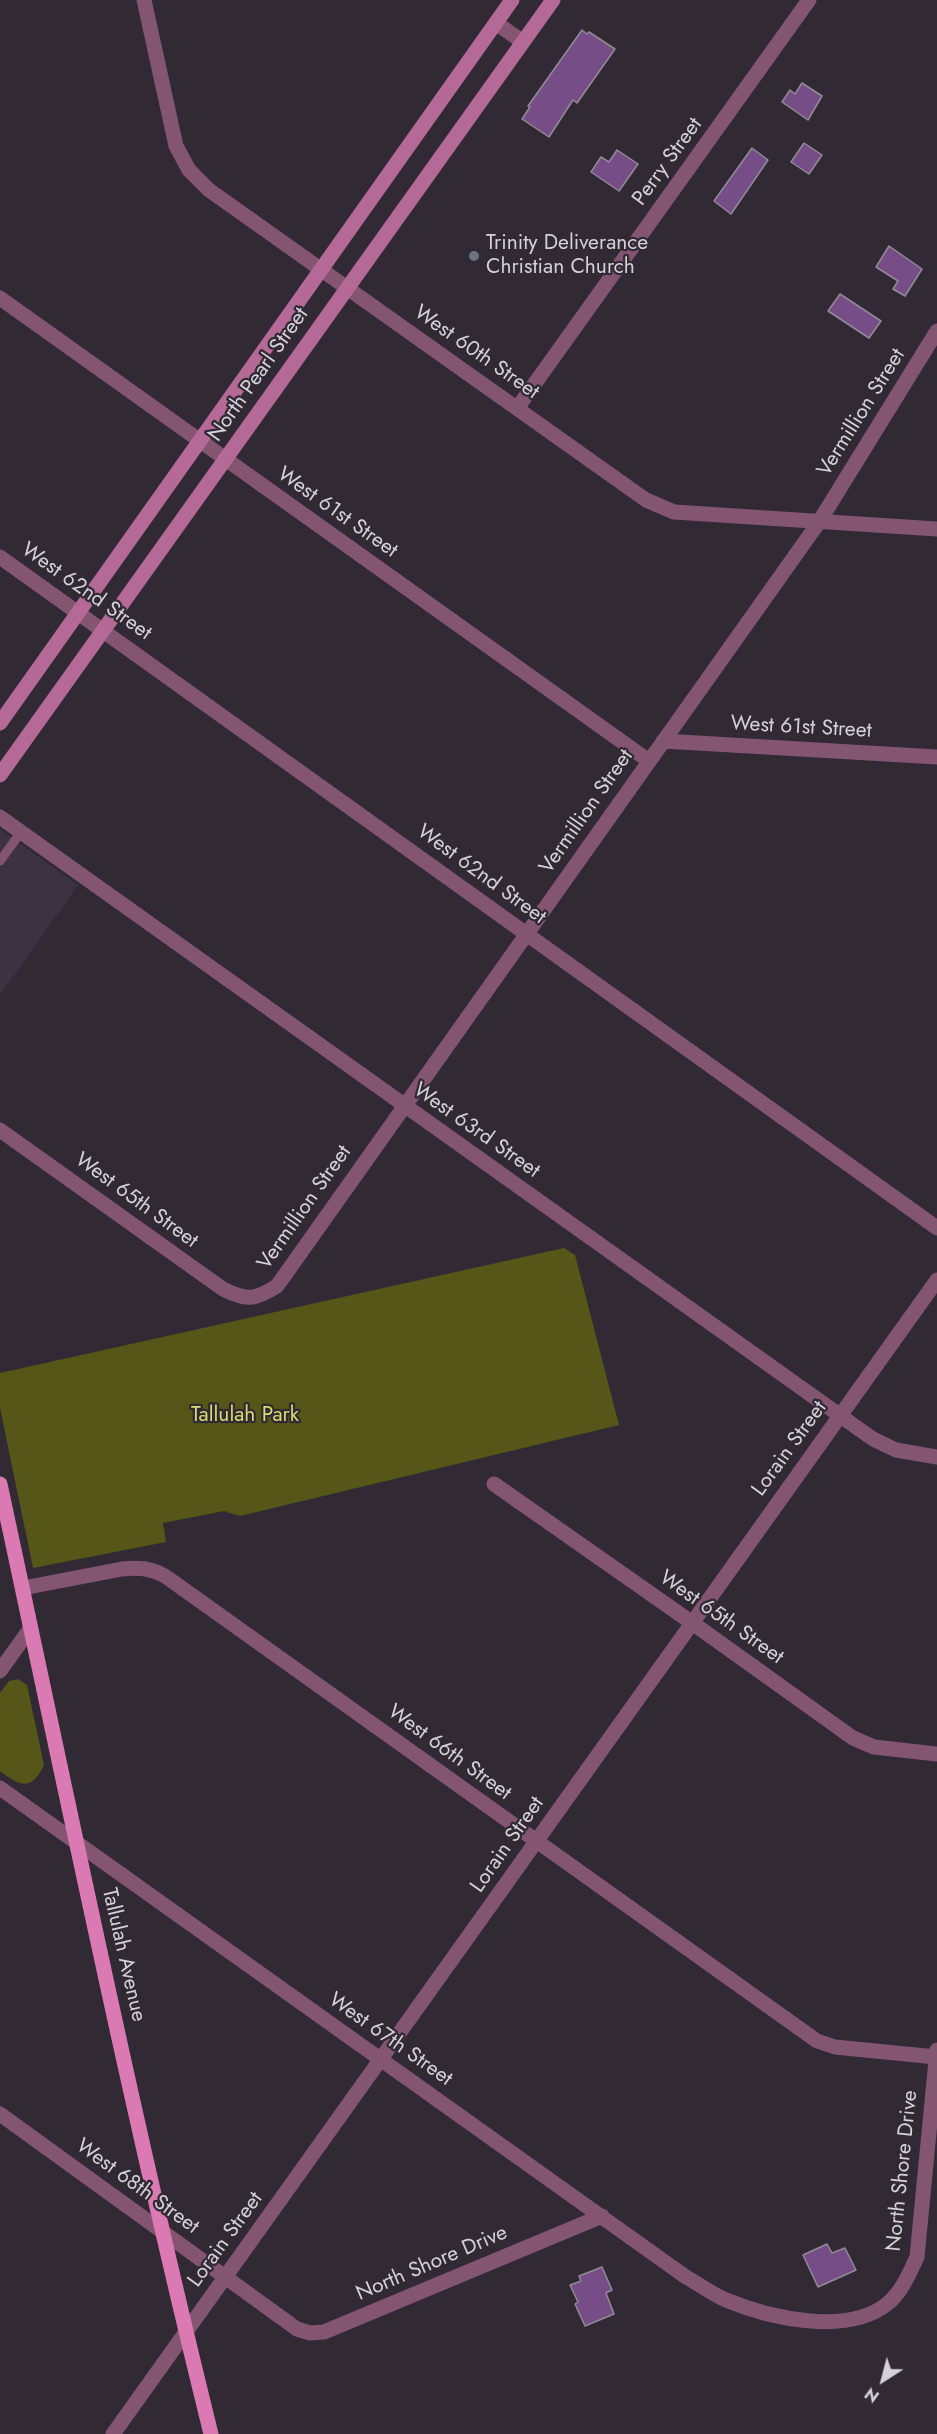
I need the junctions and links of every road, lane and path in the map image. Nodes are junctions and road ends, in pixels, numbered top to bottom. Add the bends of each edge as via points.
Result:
1 (144, 0) edge
2 (512, 0) edge
3 (553, 0) edge
4 (809, 0) edge
5 (496, 23) junction
6 (523, 42) junction
7 (321, 270) junction
8 (347, 288) junction
9 (0, 298) edge
10 (937, 331) edge
11 (518, 407) junction
12 (200, 441) junction
13 (225, 459) junction
14 (819, 522) junction
15 (937, 529) edge
16 (0, 557) edge
17 (78, 613) junction
18 (103, 631) junction
19 (0, 723) edge
20 (663, 741) junction
21 (937, 757) edge
22 (649, 761) junction
23 (0, 775) edge
24 (0, 817) edge
25 (21, 832) junction
26 (0, 861) edge
27 (527, 933) junction
28 (403, 1105) junction
29 (0, 1130) edge
30 (937, 1228) edge
31 (937, 1280) edge
32 (251, 1299) joint
33 (840, 1416) junction
34 (937, 1457) edge
35 (0, 1484) edge
36 (494, 1484) dead end
37 (22, 1588) junction
38 (691, 1622) junction
39 (30, 1629) junction
40 (0, 1671) edge
41 (937, 1754) edge
42 (0, 1788) edge
43 (537, 1841) junction
44 (76, 1842) junction
45 (937, 2050) edge
46 (936, 2057) edge
47 (381, 2059) junction
48 (0, 2114) edge
49 (602, 2216) junction
50 (162, 2231) junction
51 (225, 2277) junction
52 (763, 2313) joint
53 (186, 2333) junction
54 (310, 2333) joint
55 (113, 2434) edge
56 (211, 2434) edge

1 - 7 street, West 60th Street via 176,146 189,170 209,190
2 - 5 street, North Pearl Street
3 - 6 street, North Pearl Street
4 - 11 street, Perry Street
5 - 6 street
5 - 7 street, North Pearl Street
6 - 8 street, North Pearl Street
7 - 8 street, West 60th Street
7 - 12 street, North Pearl Street
8 - 11 street, West 60th Street
8 - 13 street, North Pearl Street
9 - 12 street, West 61st Street
10 - 14 street, Vermillion Street
11 - 14 street, West 60th Street via 646,500 674,512
12 - 13 street, West 61st Street
12 - 17 street, North Pearl Street
13 - 18 street, North Pearl Street
13 - 22 street, West 61st Street
14 - 15 street, West 60th Street
14 - 20 street, Vermillion Street
16 - 17 street, West 62nd Street
17 - 18 street, West 62nd Street
17 - 19 street, North Pearl Street
18 - 23 street, North Pearl Street
18 - 27 street, West 62nd Street
20 - 21 street, West 61st Street
20 - 22 street, Vermillion Street
22 - 27 street, Vermillion Street
24 - 25 street, West 63rd Street
25 - 26 lane
25 - 28 street, West 63rd Street
27 - 28 street, Vermillion Street
27 - 30 street, West 62nd Street
28 - 32 street, Vermillion Street via 277,1286
28 - 33 street, West 63rd Street
29 - 32 street, West 65th Street via 223,1289
31 - 33 street, Lorain Street
33 - 34 street, West 63rd Street via 896,1450
33 - 38 street, Lorain Street
35 - 37 main road, Tallulah Avenue
36 - 38 street, West 65th Street
37 - 39 main road, Tallulah Avenue
37 - 43 street, West 66th Street via 122,1569 153,1569
38 - 41 street, West 65th Street via 853,1738 874,1747
38 - 43 street, Lorain Street
39 - 40 street
39 - 44 main road, Tallulah Avenue
42 - 44 street, West 67th Street
43 - 46 street, West 66th Street via 817,2041 835,2048
43 - 47 street, Lorain Street
44 - 47 street, West 67th Street
44 - 50 main road, Tallulah Avenue
45 - 46 street, North Shore Drive
46 - 52 street, North Shore Drive via 917,2257 905,2283 886,2304 863,2316 807,2321
47 - 49 street, West 67th Street
47 - 51 street, Lorain Street
48 - 50 street, West 68th Street
49 - 52 street, West 67th Street via 686,2277 725,2300
49 - 54 street, North Shore Drive via 324,2332
50 - 51 street, West 68th Street
50 - 53 main road, Tallulah Avenue
51 - 53 street, Lorain Street
51 - 54 street, West 68th Street via 297,2329
53 - 55 street, Lorain Street
53 - 56 main road, Tallulah Avenue

